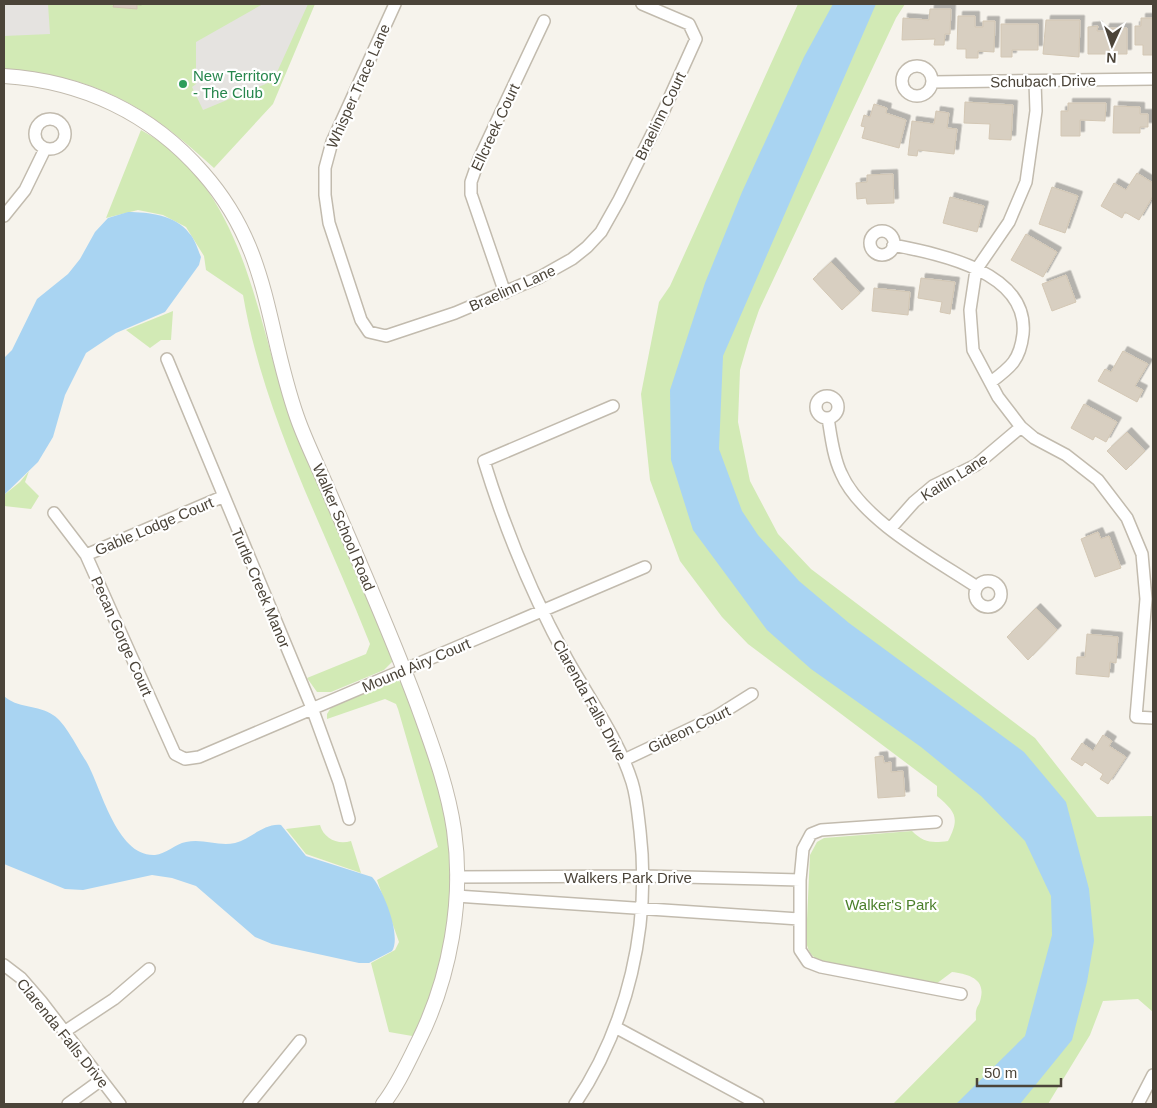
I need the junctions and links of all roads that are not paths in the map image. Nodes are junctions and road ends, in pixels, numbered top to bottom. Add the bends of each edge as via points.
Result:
1 (395, 4) edge
2 (642, 4) edge
3 (544, 21) dead end
4 (4, 76) edge
5 (1153, 79) edge
6 (933, 82) dead end
7 (1035, 82) junction
8 (46, 149) dead end
9 (619, 200) joint
10 (4, 216) edge
11 (893, 245) dead end
12 (976, 270) junction
13 (505, 293) junction
14 (377, 334) joint
15 (167, 359) dead end
16 (991, 382) junction
17 (613, 406) dead end
18 (828, 418) dead end
19 (1021, 427) junction
20 (222, 497) junction
21 (54, 513) dead end
22 (890, 529) junction
23 (86, 555) junction
24 (645, 567) dead end
25 (977, 587) dead end
26 (541, 610) junction
27 (405, 670) junction
28 (752, 694) dead end
29 (312, 708) junction
30 (1153, 718) edge
31 (186, 758) joint
32 (624, 760) junction
33 (349, 819) dead end
34 (936, 822) dead end
35 (643, 876) junction
36 (456, 877) junction
37 (800, 880) junction
38 (456, 896) junction
39 (641, 908) junction
40 (799, 919) junction
41 (4, 965) edge
42 (148, 969) dead end
43 (961, 994) dead end
44 (615, 1027) junction
45 (64, 1032) junction
46 (300, 1042) dead end
47 (1153, 1075) edge
48 (101, 1080) junction
49 (68, 1104) edge
50 (120, 1104) edge
51 (249, 1104) edge
52 (383, 1104) edge
53 (575, 1104) edge
54 (758, 1104) edge
55 (1138, 1104) edge

1 - 14 street, Whisper Trace Lane via 332,142 324,182 330,223 361,320 369,332
2 - 9 street, Braelinn Court via 689,24 696,39
3 - 13 street, Ellcreek Court via 471,182 474,205
4 - 27 street, Walker School Road via 28,77 86,91 142,119 188,156 234,214 260,275 297,416
5 - 7 street, Schubach Drive
6 - 7 street, Schubach Drive
7 - 12 street via 1034,127 1026,182 1009,222
8 - 10 street via 25,190
9 - 13 street, Braelinn Lane via 601,232 572,259
11 - 12 street via 945,256
12 - 16 street via 970,310 973,350
12 - 16 street via 1003,285 1017,303 1024,326 1021,351 1011,368
13 - 14 street, Braelinn Lane via 400,332 386,336
15 - 20 street, Turtle Creek Manor
16 - 19 street
17 - 26 street, Clarenda Falls Drive via 484,461
18 - 22 street via 841,474 854,496
19 - 22 street, Kaitln Lane via 976,465 933,486
19 - 30 street via 1098,480 1127,518 1142,554 1146,599 1136,717
20 - 23 street, Gable Lodge Court
20 - 29 street, Turtle Creek Manor
21 - 23 street, Pecan Gorge Court
22 - 25 street
23 - 31 street, Pecan Gorge Court via 175,754
24 - 26 street, Mound Airy Court
26 - 27 street, Mound Airy Court
26 - 32 street, Clarenda Falls Drive
27 - 29 street, Mound Airy Court
27 - 36 street, Walker School Road via 448,798 454,832
28 - 32 street, Gideon Court via 717,716
29 - 31 street, Mound Airy Court via 199,757
29 - 33 street, Turtle Creek Manor
32 - 35 street, Clarenda Falls Drive via 637,803 643,844
34 - 37 street via 821,830 811,834 803,849
35 - 36 street, Walkers Park Drive
35 - 37 street, Walkers Park Drive
35 - 39 street, Clarenda Falls Drive
36 - 38 street, Walker School Road
37 - 40 street
38 - 39 street, Walkers Park Drive
38 - 52 street, Walker School Road via 446,970 436,1000 402,1076
39 - 40 street, Walkers Park Drive
39 - 44 street, Clarenda Falls Drive via 633,968
40 - 43 street via 800,950 808,962
41 - 45 street, Clarenda Falls Drive via 31,989
42 - 45 street via 114,999
44 - 53 street, Clarenda Falls Drive
44 - 54 street
45 - 48 street, Clarenda Falls Drive
46 - 51 street
47 - 55 street
48 - 49 street
48 - 50 street, Clarenda Falls Drive

